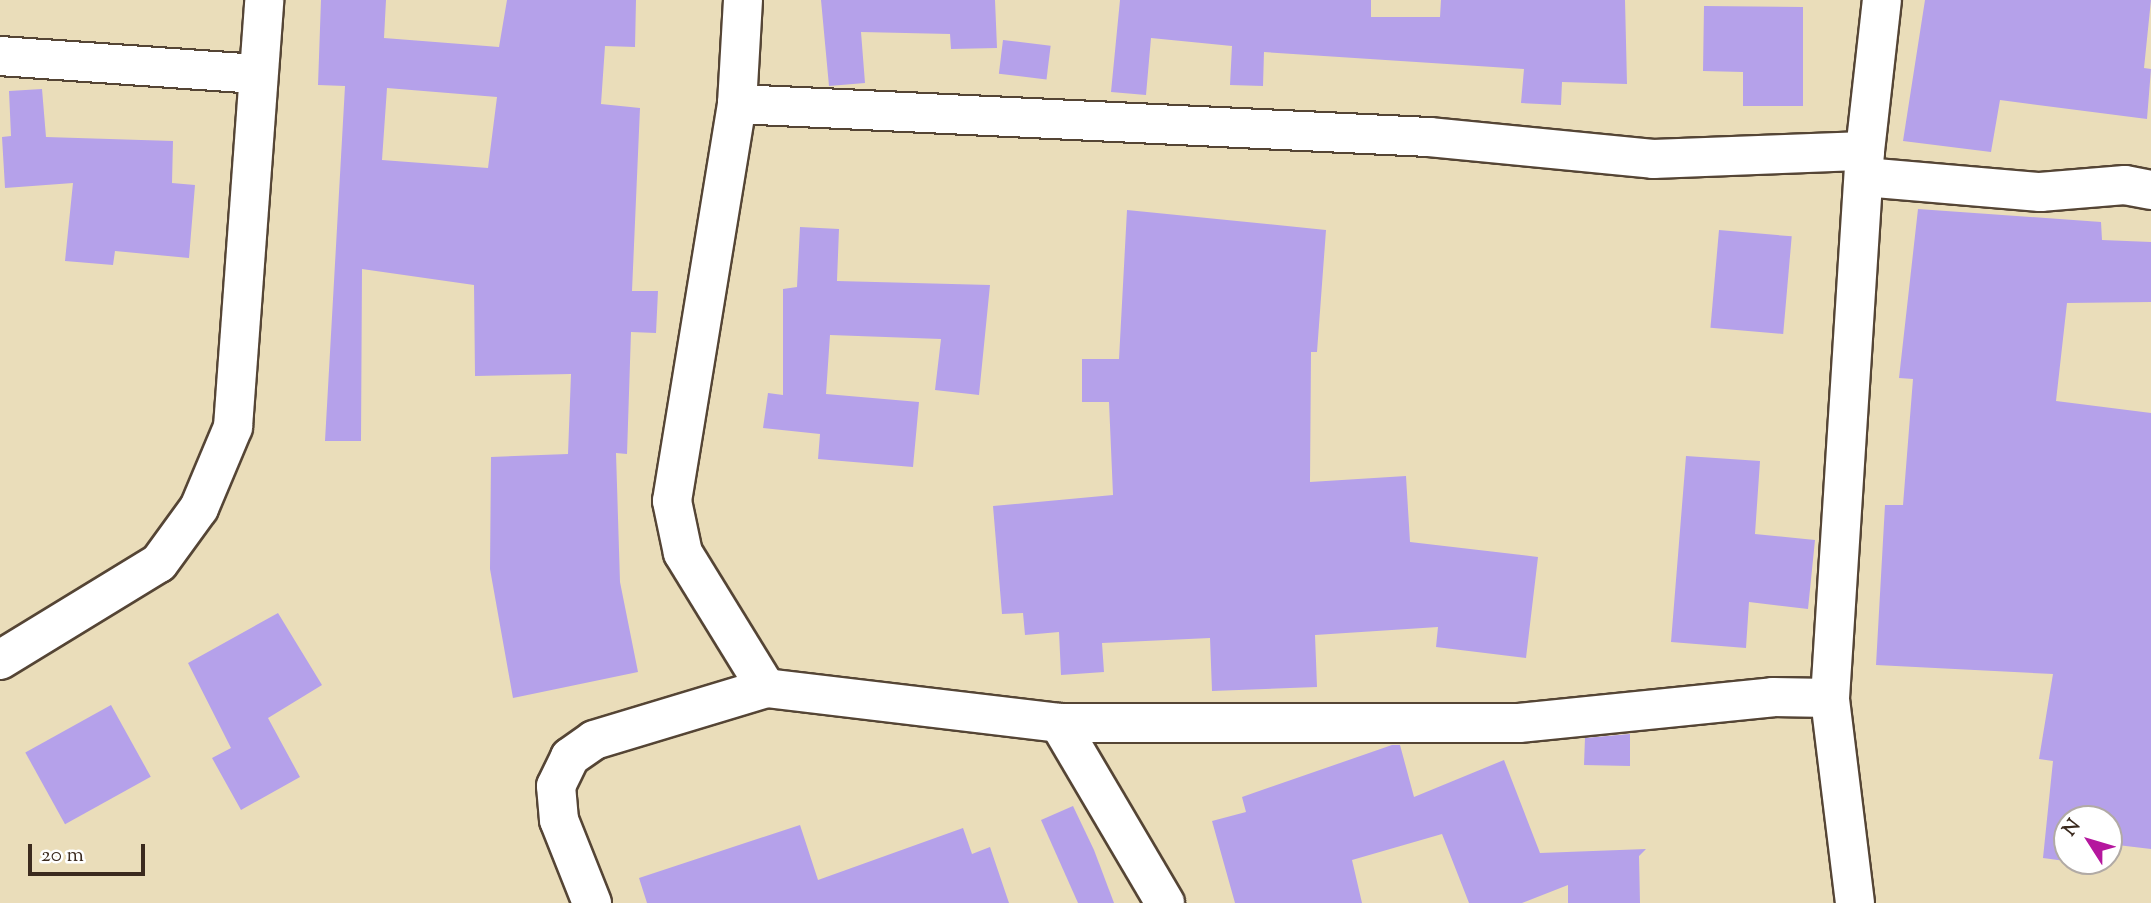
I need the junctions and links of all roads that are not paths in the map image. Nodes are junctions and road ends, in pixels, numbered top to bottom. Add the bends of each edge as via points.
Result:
1 (264, 0) edge
2 (743, 0) edge
3 (1882, 0) edge
4 (0, 56) edge
5 (257, 74) junction
6 (737, 104) junction
7 (1865, 164) junction
8 (2151, 190) edge
9 (0, 660) edge
10 (766, 688) junction
11 (1830, 698) junction
12 (1059, 723) junction
13 (592, 903) edge
14 (1165, 903) edge
15 (1855, 903) edge

1 - 5 street
2 - 6 street
3 - 7 street
4 - 5 street
5 - 9 street via 233,427 199,508 159,563
6 - 7 street via 1429,137 1653,159
6 - 10 street via 672,501 683,553
7 - 8 street via 2040,192 2125,185
7 - 11 street
10 - 12 street
10 - 13 street via 594,740 570,757 556,786 559,820
11 - 12 street via 1773,697 1519,723
11 - 15 street
12 - 14 street

